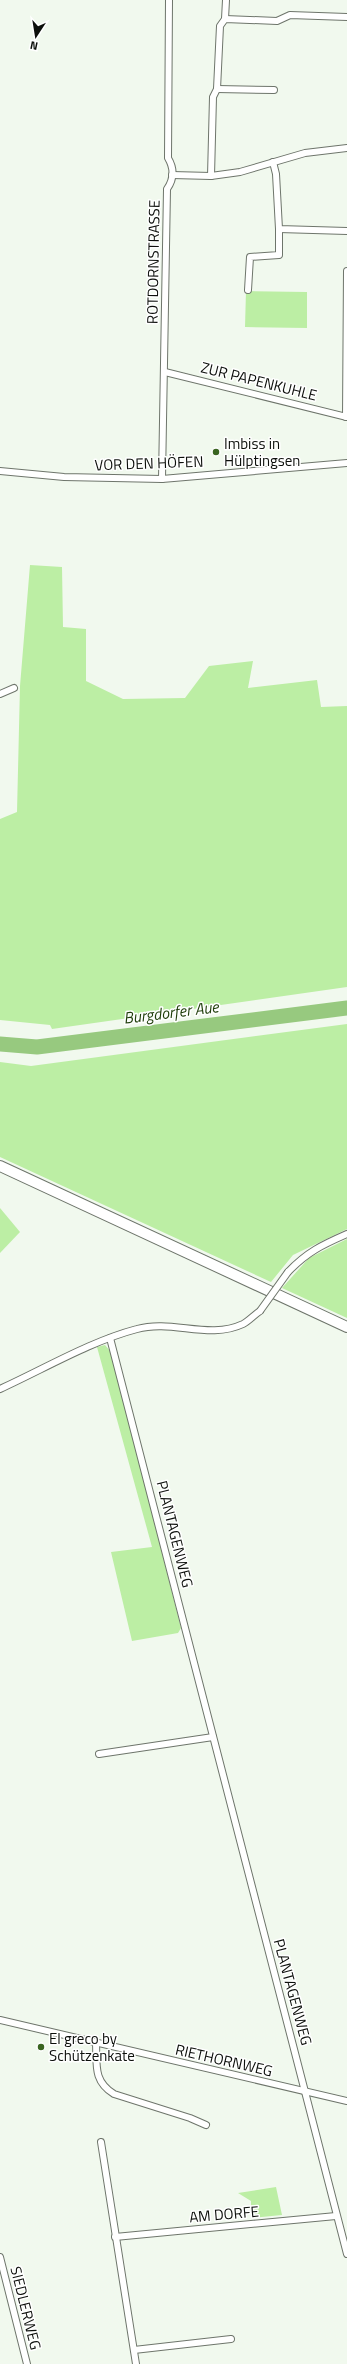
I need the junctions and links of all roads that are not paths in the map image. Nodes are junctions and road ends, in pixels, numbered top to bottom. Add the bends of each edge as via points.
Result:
1 (169, 0) edge
2 (226, 0) edge
3 (347, 17) edge
4 (225, 19) junction
5 (217, 89) junction
6 (274, 90) dead end
7 (347, 148) edge
8 (273, 162) junction
9 (172, 175) junction
10 (211, 176) junction
11 (279, 229) junction
12 (347, 231) edge
13 (347, 271) edge
14 (248, 290) dead end
15 (165, 372) junction
16 (346, 417) edge
17 (347, 463) edge
18 (0, 471) edge
19 (162, 478) junction
20 (14, 688) dead end
21 (0, 694) edge
22 (0, 1166) edge
23 (347, 1234) edge
24 (347, 1327) edge
25 (110, 1338) junction
26 (0, 1389) edge
27 (213, 1737) junction
28 (99, 1754) dead end
29 (0, 2020) edge
30 (96, 2043) junction
31 (306, 2092) junction
32 (347, 2101) edge
33 (206, 2125) dead end
34 (101, 2142) dead end
35 (336, 2216) junction
36 (115, 2237) junction
37 (346, 2244) edge
38 (347, 2254) edge
39 (0, 2258) edge
40 (231, 2339) dead end
41 (134, 2350) junction
42 (27, 2364) edge
43 (136, 2364) edge

1 - 9 street, ROTDORNSTRASSE via 168,158 172,165
2 - 4 street
3 - 4 street via 290,15 277,20
4 - 5 street via 220,26
5 - 6 street
5 - 10 street via 213,97
7 - 8 street via 305,153
8 - 10 street via 240,172
8 - 11 street
9 - 10 street
9 - 15 street, ROTDORNSTRASSE via 172,182 167,189
11 - 12 street
11 - 14 street via 279,255 250,257
13 - 16 street, ZUR PAPENKUHLE
15 - 16 street, ZUR PAPENKUHLE
15 - 19 street, ROTDORNSTRASSE
17 - 19 street, VOR DEN HÖFEN
18 - 19 street, VOR DEN HÖFEN via 64,477
20 - 21 street
22 - 24 main road
23 - 25 street, bridge via 317,1246 303,1256 260,1311 243,1324 225,1329 152,1325
25 - 26 street
25 - 27 street, PLANTAGENWEG
27 - 28 street
27 - 31 street, PLANTAGENWEG
29 - 30 street, RIETHORNWEG
30 - 31 street, RIETHORNWEG
30 - 33 street via 97,2073 103,2088
31 - 32 street, RIETHORNWEG
31 - 35 street, PLANTAGENWEG
34 - 36 street
35 - 36 street, AM DORFE
35 - 37 street, PLANTAGENWEG
36 - 41 street
37 - 38 street, PLANTAGENWEG
39 - 42 street, SIEDLERWEG
40 - 41 street
41 - 43 street

